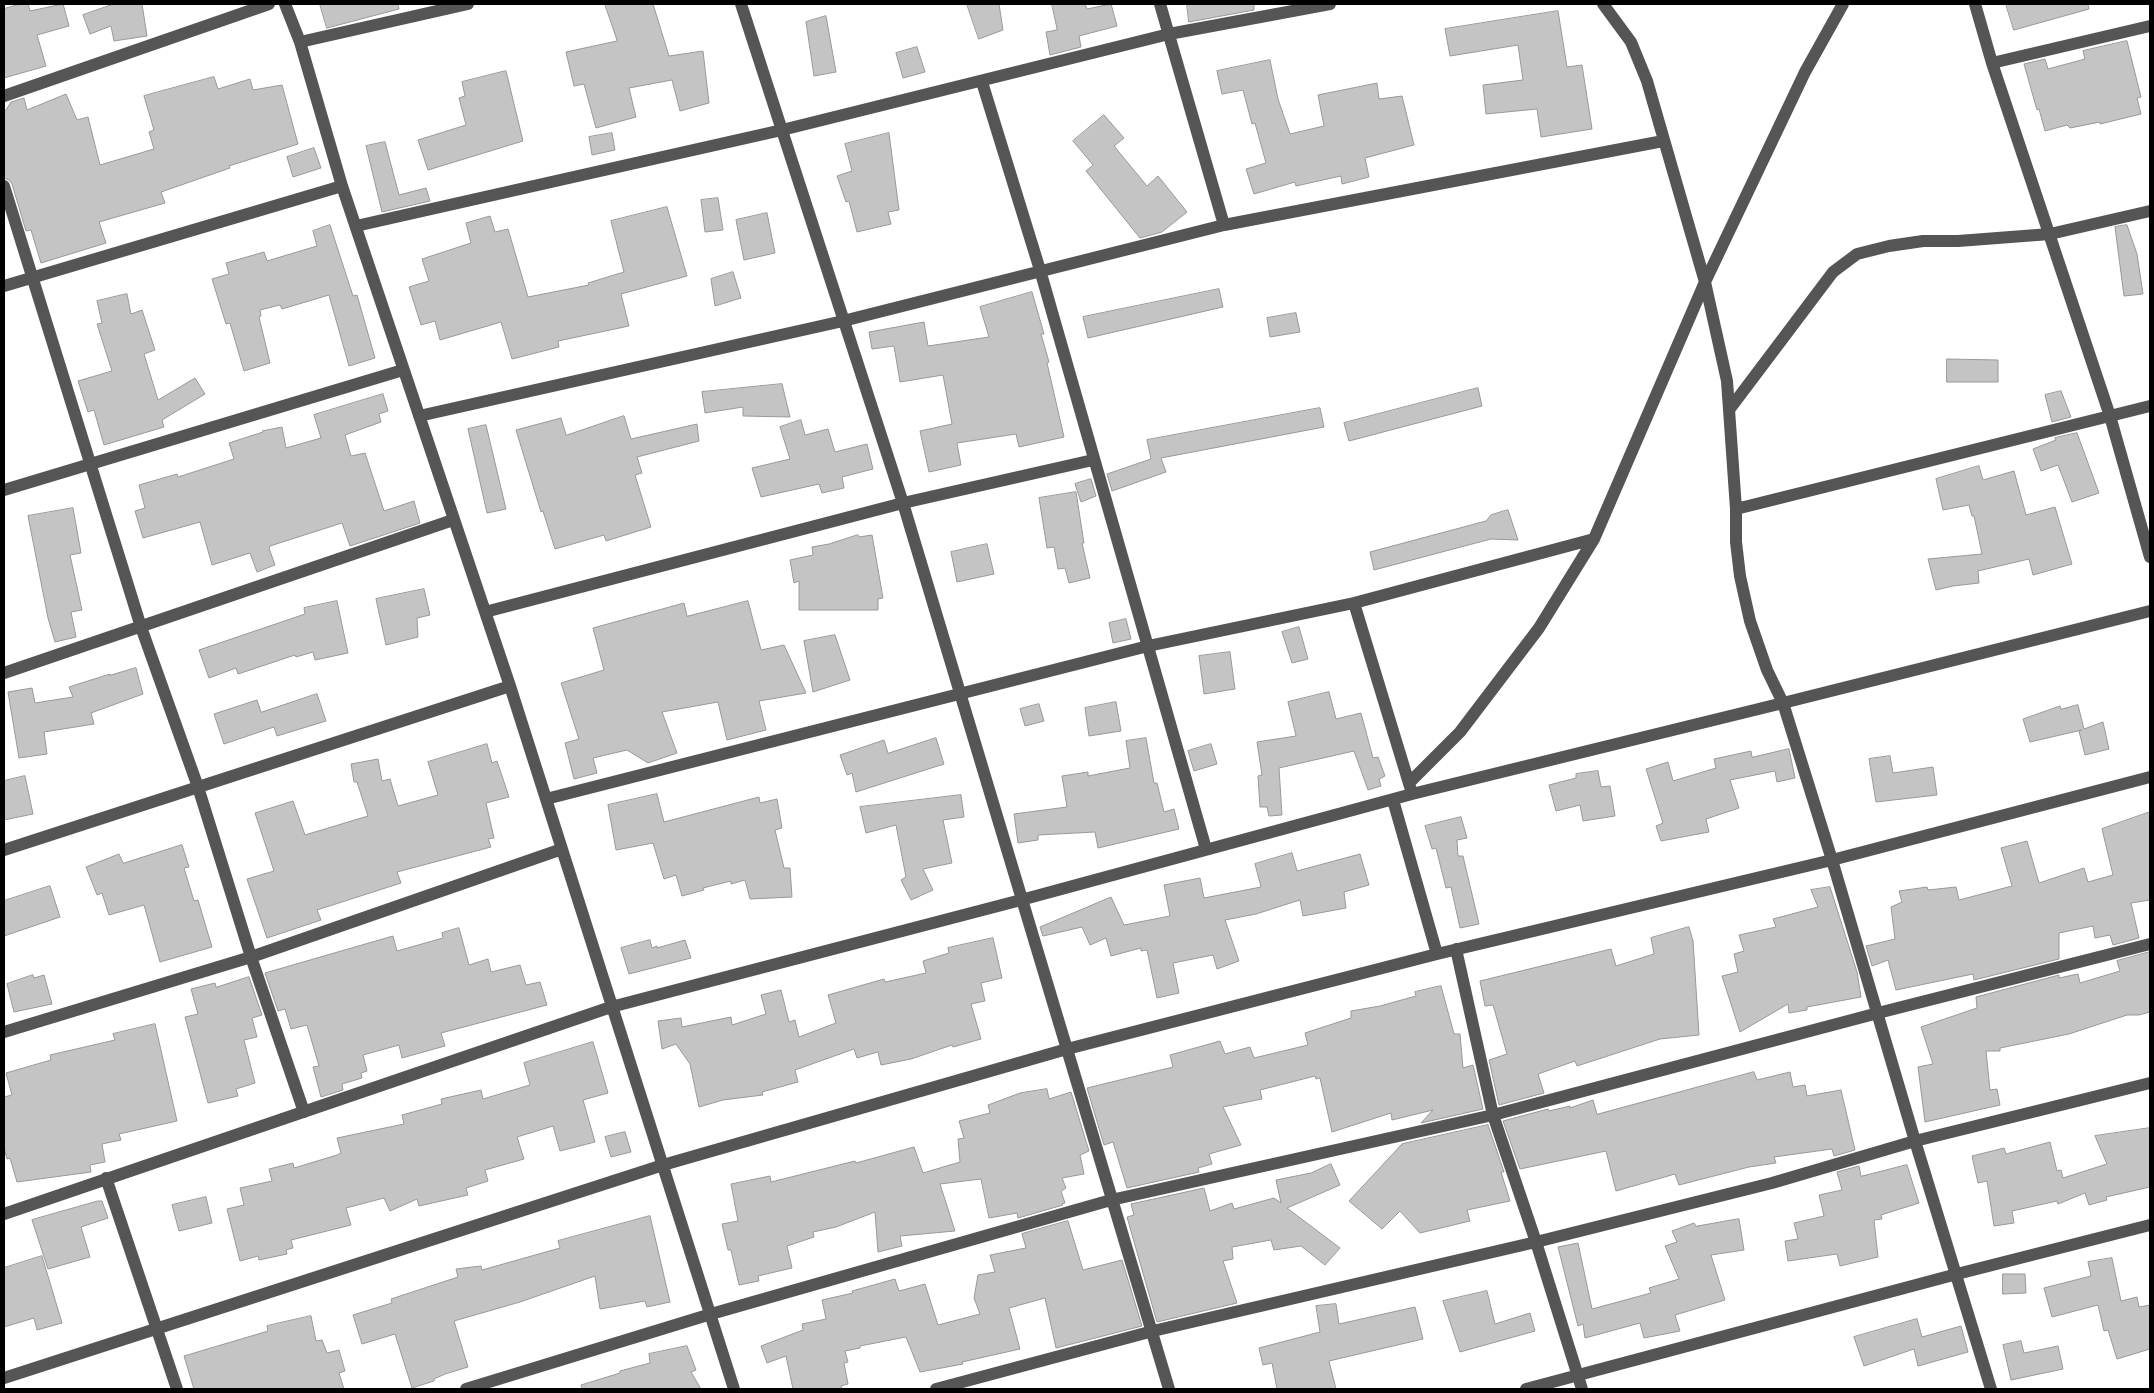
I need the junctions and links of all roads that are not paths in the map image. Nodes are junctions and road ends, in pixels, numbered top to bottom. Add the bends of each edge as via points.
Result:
1 (269, 4) edge
2 (285, 4) edge
3 (468, 4) edge
4 (741, 4) edge
5 (1160, 4) edge
6 (1330, 4) edge
7 (1603, 4) edge
8 (1843, 4) edge
9 (1975, 4) edge
10 (2150, 26) edge
11 (1169, 34) junction
12 (300, 42) junction
13 (1992, 63) junction
14 (982, 82) junction
15 (4, 96) edge
16 (782, 130) junction
17 (1663, 141) junction
18 (4, 186) edge
19 (342, 186) junction
20 (2150, 211) edge
21 (1224, 225) junction
22 (356, 226) junction
23 (2050, 234) junction
24 (1040, 270) junction
25 (31, 276) junction
26 (1705, 282) junction
27 (4, 286) edge
28 (843, 321) junction
29 (403, 370) junction
30 (2150, 406) edge
31 (1729, 410) junction
32 (419, 416) junction
33 (2110, 416) junction
34 (1093, 460) junction
35 (89, 463) junction
36 (4, 490) edge
37 (903, 503) junction
38 (1736, 510) junction
39 (453, 520) junction
40 (1594, 539) junction
41 (2150, 557) edge
42 (1354, 603) junction
43 (2150, 611) edge
44 (485, 612) junction
45 (141, 627) junction
46 (1148, 646) junction
47 (4, 673) edge
48 (510, 686) junction
49 (960, 693) junction
50 (1783, 703) junction
51 (2150, 777) edge
52 (198, 787) junction
53 (1411, 788) junction
54 (546, 799) junction
55 (1393, 800) junction
56 (562, 849) junction
57 (1206, 849) junction
58 (4, 850) edge
59 (1832, 860) junction
60 (1021, 900) junction
61 (2150, 944) edge
62 (1456, 949) junction
63 (1437, 954) junction
64 (250, 957) junction
65 (611, 1007) junction
66 (1878, 1013) junction
67 (4, 1032) edge
68 (1067, 1049) junction
69 (2150, 1083) edge
70 (304, 1112) junction
71 (1493, 1115) junction
72 (1915, 1141) junction
73 (663, 1166) junction
74 (106, 1178) junction
75 (1111, 1200) junction
76 (4, 1214) edge
77 (2150, 1225) edge
78 (1536, 1242) junction
79 (1957, 1274) junction
80 (711, 1314) junction
81 (157, 1329) junction
82 (1153, 1331) junction
83 (1578, 1376) junction
84 (4, 1378) edge
85 (177, 1389) edge
86 (466, 1389) edge
87 (734, 1389) edge
88 (936, 1389) edge
89 (1169, 1389) edge
90 (1526, 1389) edge
91 (1582, 1389) edge
92 (1991, 1389) edge

1 - 15 street
2 - 12 street
3 - 12 street
4 - 16 street
5 - 11 street
6 - 11 street
7 - 17 street via 1631,42 1647,81
8 - 26 street via 1805,72
9 - 13 street
10 - 13 street
11 - 14 street
11 - 21 street
12 - 19 street
13 - 23 street
14 - 16 street
14 - 24 street
16 - 22 street
16 - 28 street
17 - 21 street
17 - 26 street
18 - 25 street
19 - 22 street
19 - 25 street
20 - 23 street
21 - 24 street
22 - 29 street
23 - 31 street via 1923,241 1857,254 1833,272
23 - 33 street
24 - 28 street
24 - 34 street
25 - 27 street
25 - 35 street
26 - 31 street via 1727,381
26 - 40 street
28 - 32 street
28 - 37 street
29 - 32 street
29 - 35 street
30 - 33 street
31 - 38 street
32 - 39 street
33 - 38 street
33 - 41 street
34 - 37 street
34 - 46 street
35 - 36 street
35 - 45 street
37 - 44 street
37 - 49 street
38 - 50 street via 1740,576 1750,622
39 - 44 street
39 - 45 street
40 - 42 street
40 - 53 street via 1534,636 1460,732
42 - 46 street
42 - 53 street
43 - 50 street
44 - 48 street
45 - 47 street
45 - 52 street
46 - 49 street
46 - 57 street
48 - 52 street
48 - 54 street
49 - 54 street
49 - 60 street
50 - 53 street
50 - 59 street
51 - 59 street
52 - 58 street
52 - 64 street
53 - 55 street
54 - 56 street
55 - 57 street
55 - 63 street
56 - 64 street
56 - 65 street
57 - 60 street
59 - 62 street
59 - 66 street
60 - 65 street
60 - 68 street
61 - 66 street
62 - 63 street
62 - 71 street
63 - 68 street
64 - 67 street
64 - 70 street
65 - 70 street
65 - 73 street
66 - 71 street
66 - 72 street
68 - 73 street
68 - 75 street
69 - 72 street
70 - 74 street
71 - 75 street
71 - 78 street
72 - 78 street via 1772,1183
72 - 79 street
73 - 80 street
73 - 81 street
74 - 76 street
74 - 81 street
75 - 80 street
75 - 82 street
77 - 79 street
78 - 82 street
78 - 83 street
79 - 83 street
79 - 92 street
80 - 86 street
80 - 87 street
81 - 84 street
81 - 85 street
82 - 88 street
82 - 89 street
83 - 90 street
83 - 91 street

